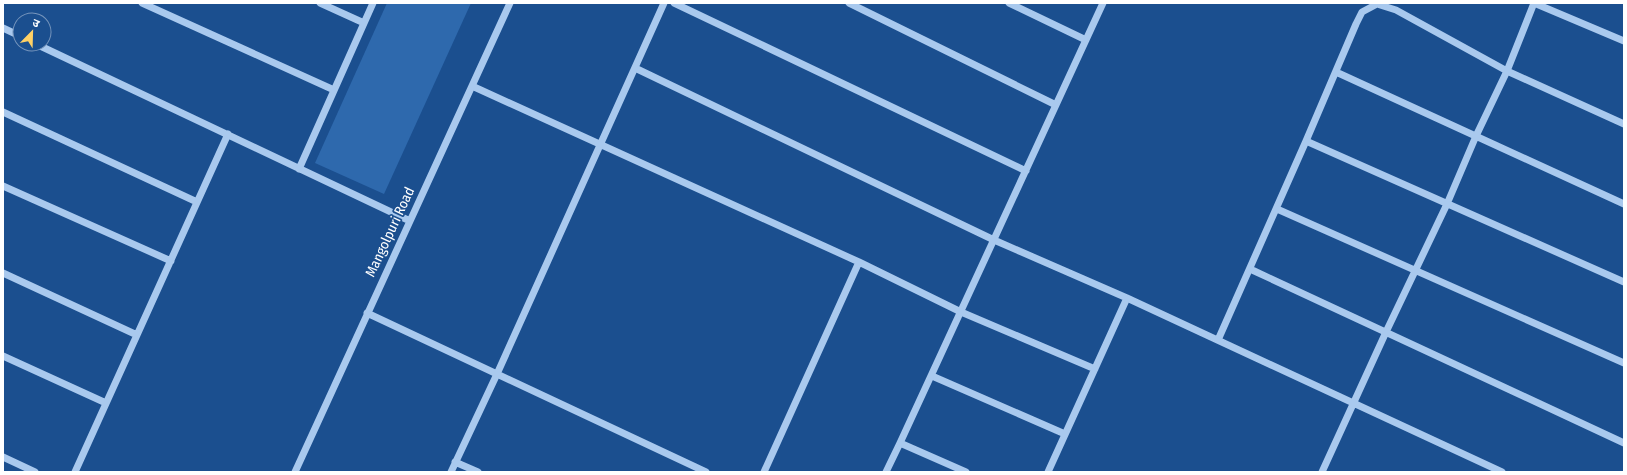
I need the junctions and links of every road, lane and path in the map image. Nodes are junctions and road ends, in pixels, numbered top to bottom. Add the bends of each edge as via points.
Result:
1 (142, 3) edge
2 (320, 3) edge
3 (373, 3) edge
4 (510, 3) edge
5 (664, 3) edge
6 (674, 3) edge
7 (849, 3) edge
8 (1008, 3) edge
9 (1103, 3) edge
10 (1534, 3) edge
11 (364, 23) junction
12 (1086, 40) junction
13 (1624, 40) edge
14 (52, 52) edge
15 (635, 68) junction
16 (1506, 71) junction
17 (1336, 72) junction
18 (472, 86) junction
19 (334, 90) junction
20 (1056, 105) junction
21 (3, 112) edge
22 (1624, 124) edge
23 (228, 134) junction
24 (1476, 136) junction
25 (1306, 141) junction
26 (600, 144) junction
27 (299, 169) junction
28 (1026, 171) junction
29 (3, 186) edge
30 (197, 202) junction
31 (1447, 204) junction
32 (1624, 204) edge
33 (1277, 209) junction
34 (410, 221) junction
35 (994, 240) junction
36 (170, 261) junction
37 (859, 262) junction
38 (1250, 269) junction
39 (1416, 271) junction
40 (3, 273) edge
41 (1624, 282) edge
42 (1127, 298) junction
43 (961, 312) junction
44 (367, 313) junction
45 (1386, 332) junction
46 (137, 335) junction
47 (1218, 340) junction
48 (3, 356) edge
49 (1624, 363) edge
50 (1095, 369) junction
51 (497, 374) junction
52 (932, 376) junction
53 (1354, 402) junction
54 (106, 403) junction
55 (1065, 434) junction
56 (900, 443) junction
57 (1624, 443) edge
58 (3, 457) edge
59 (455, 462) junction
60 (35, 472) edge
61 (75, 472) edge
62 (295, 472) edge
63 (451, 472) edge
64 (478, 472) edge
65 (706, 472) edge
66 (764, 472) edge
67 (886, 472) edge
68 (966, 472) edge
69 (1048, 472) edge
70 (1322, 472) edge
71 (1502, 472) edge

1 - 19 street
2 - 11 street
3 - 11 street
4 - 18 street, Mangolpuri Road
5 - 15 street
6 - 28 street
7 - 20 street
8 - 12 street
9 - 12 street
10 - 13 street
10 - 16 street
11 - 19 street
12 - 20 street
14 - 23 street
15 - 26 street
15 - 35 street
16 - 17 street via 1396,10 1377,4 1362,12
16 - 22 street
16 - 24 street
17 - 24 street
17 - 25 street
18 - 26 street
18 - 34 street, Mangolpuri Road
19 - 27 street
20 - 28 street
21 - 30 street
23 - 27 street
23 - 30 street
24 - 31 street
24 - 32 street
25 - 31 street
25 - 33 street
26 - 37 street
26 - 51 street
27 - 34 street
28 - 35 street
29 - 36 street
30 - 36 street
31 - 39 street
31 - 41 street
33 - 38 street
33 - 39 street
34 - 44 street, Mangolpuri Road
35 - 42 street
35 - 43 street
36 - 46 street
37 - 43 street
37 - 66 street
38 - 45 street
38 - 47 street
39 - 45 street
39 - 49 street
40 - 46 street
42 - 47 street
42 - 50 street
43 - 50 street
43 - 52 street
44 - 51 street
44 - 62 street, Mangolpuri Road
45 - 53 street
45 - 57 street
46 - 54 street
47 - 53 street
48 - 54 street
50 - 55 street
51 - 59 street
51 - 65 street
52 - 55 street
52 - 56 street
53 - 70 street
53 - 71 street
54 - 61 street
55 - 69 street
56 - 67 street
56 - 68 street
58 - 60 street
59 - 63 street
59 - 64 street

